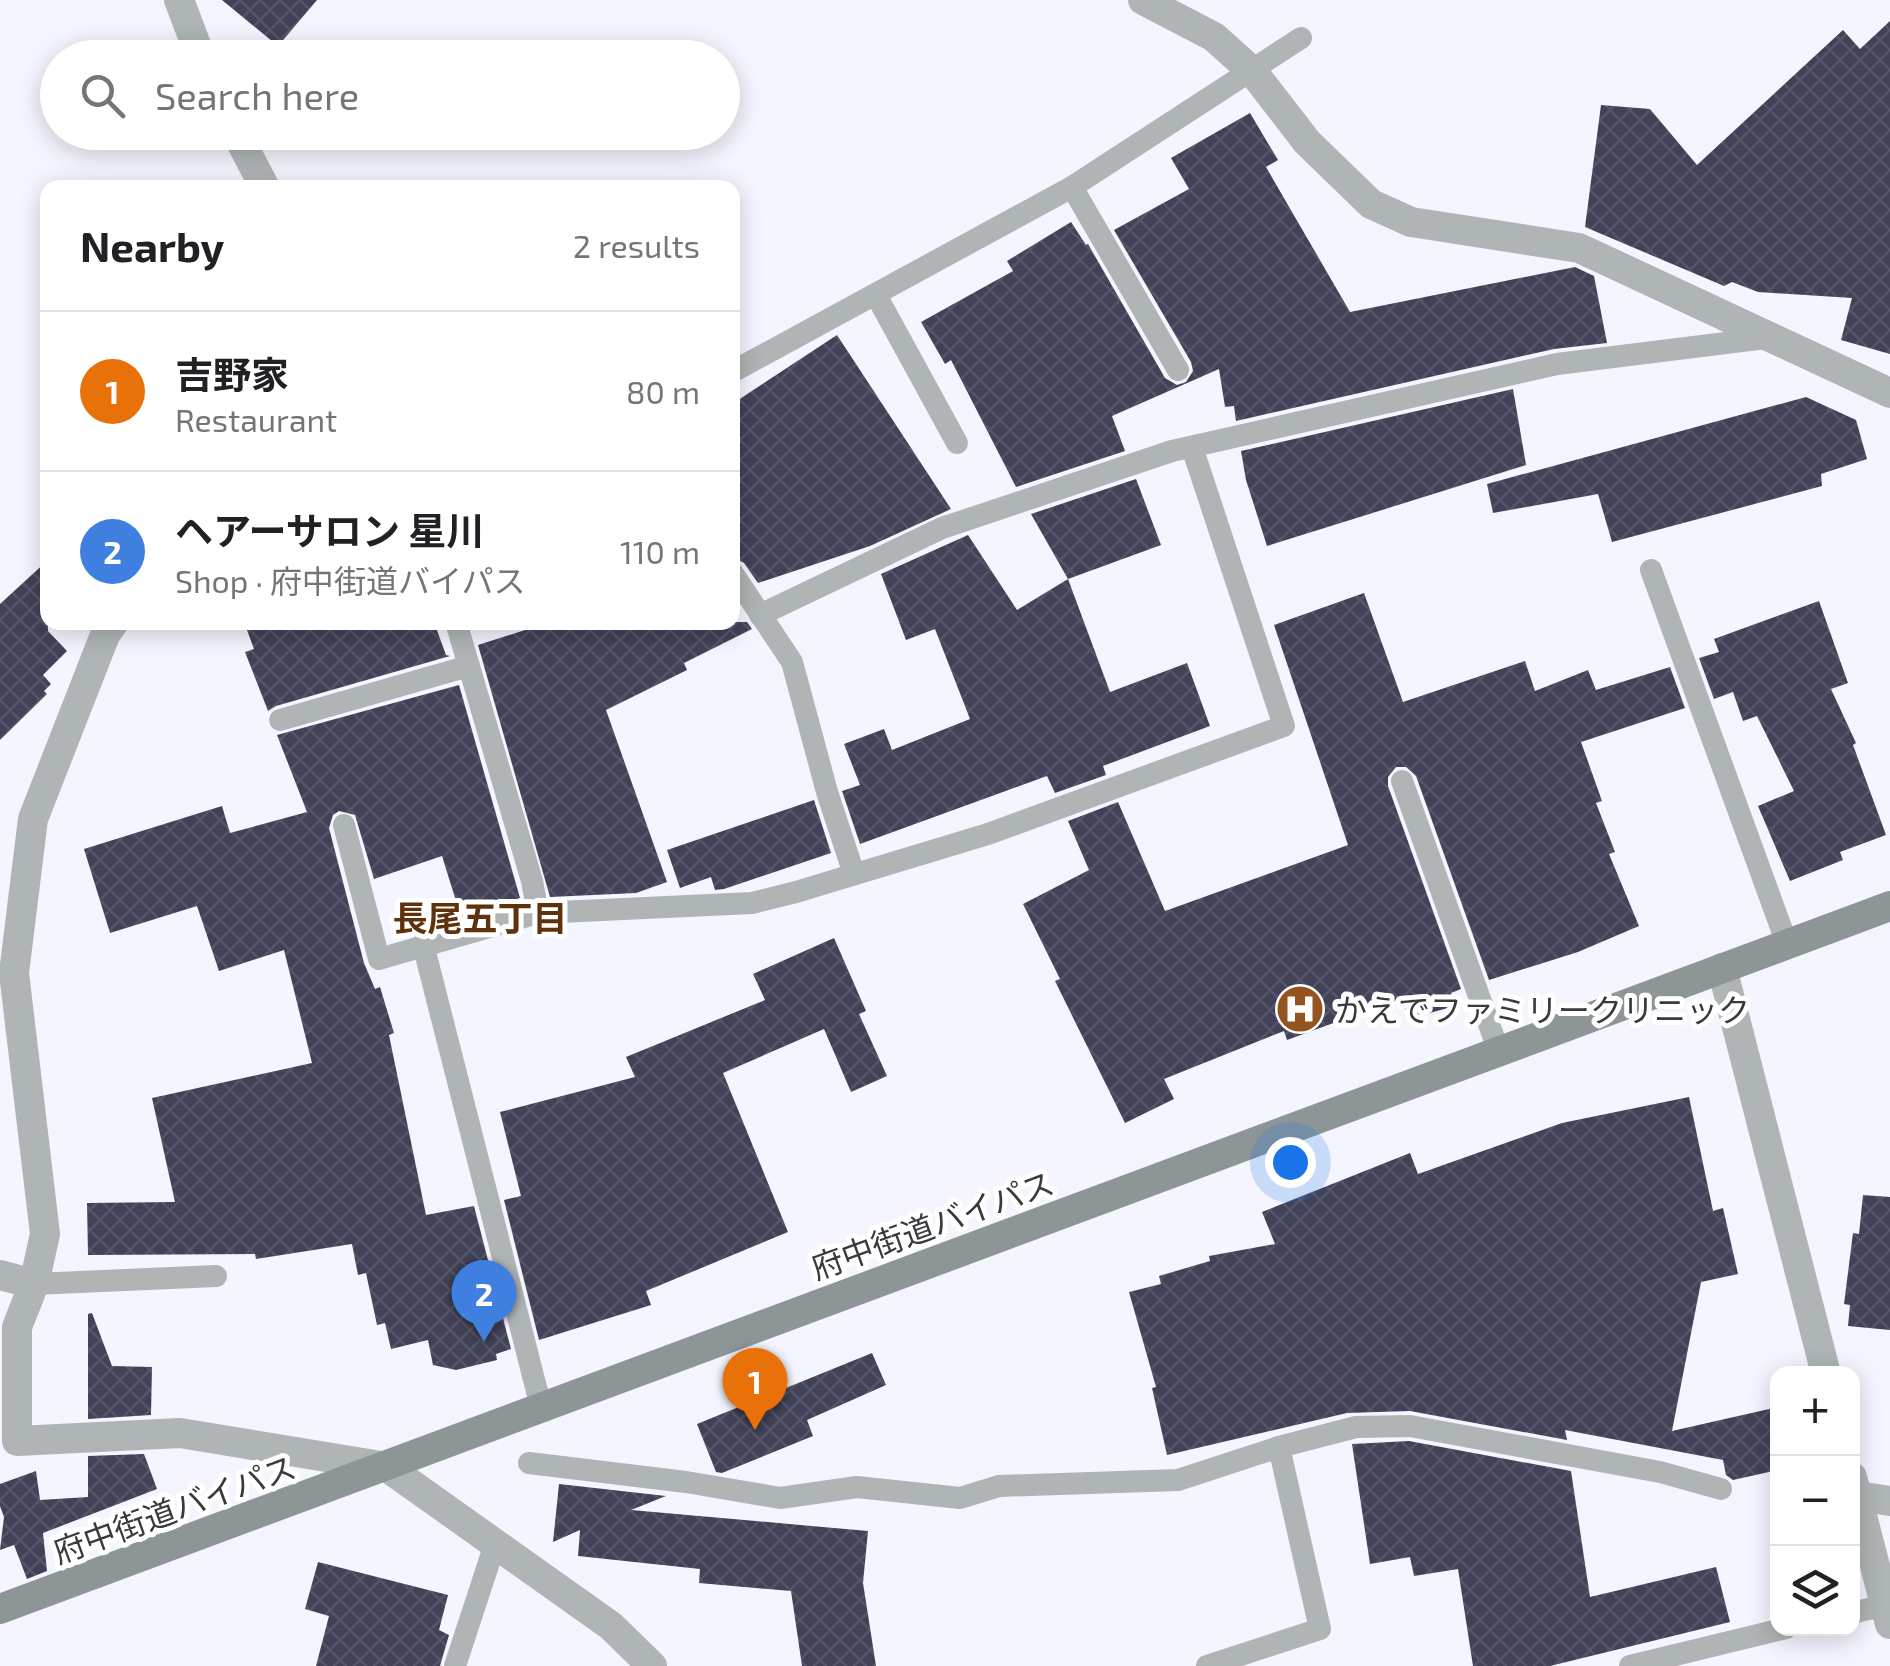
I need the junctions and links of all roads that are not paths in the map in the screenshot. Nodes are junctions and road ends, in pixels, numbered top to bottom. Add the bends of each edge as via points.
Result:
1 (178, 0) edge
2 (1142, 0) edge
3 (1301, 38) dead end
4 (194, 40) edge
5 (1253, 72) junction
6 (245, 150) edge
7 (261, 180) edge
8 (1072, 188) junction
9 (876, 295) junction
10 (1766, 338) junction
11 (740, 368) edge
12 (1178, 370) dead end
13 (1890, 393) edge
14 (957, 443) dead end
15 (1192, 447) junction
16 (1651, 570) dead end
17 (740, 584) edge
18 (760, 615) junction
19 (108, 630) edge
20 (458, 630) edge
21 (469, 666) junction
22 (280, 720) dead end
23 (1402, 781) dead end
24 (344, 826) dead end
25 (854, 874) junction
26 (1890, 906) edge
27 (538, 913) junction
28 (423, 944) junction
29 (1787, 944) junction
30 (1722, 968) junction
31 (1499, 1052) junction
32 (0, 1275) edge
33 (216, 1276) dead end
34 (34, 1284) junction
35 (1824, 1366) edge
36 (541, 1407) junction
37 (1280, 1447) junction
38 (529, 1463) dead end
39 (387, 1467) junction
40 (1860, 1488) edge
41 (1721, 1489) dead end
42 (1890, 1501) edge
43 (1860, 1506) edge
44 (495, 1544) junction
45 (0, 1609) edge
46 (1860, 1613) edge
47 (1887, 1615) edge
48 (1770, 1632) edge
49 (455, 1666) edge
50 (652, 1666) edge
51 (1207, 1666) edge
52 (1630, 1666) edge

1 - 4 street
2 - 5 street via 1214,37
3 - 5 lane
5 - 8 lane
5 - 10 street via 1307,142 1371,204 1411,222 1578,248
6 - 7 street
8 - 9 lane
8 - 12 lane
9 - 11 lane
9 - 14 lane
10 - 13 street
10 - 15 lane via 1557,364
15 - 18 lane via 942,528
15 - 25 lane via 1284,726 988,834
16 - 29 lane
17 - 18 lane
18 - 25 lane via 792,662
19 - 34 street via 33,819 14,974 45,1234
20 - 21 lane
21 - 22 lane
21 - 27 lane
23 - 31 lane
24 - 28 lane via 380,959
25 - 27 lane via 752,903
26 - 29 street, 府中街道バイパス
27 - 28 lane
28 - 36 lane
29 - 30 street, 府中街道バイパス
30 - 31 street, 府中街道バイパス
30 - 35 street
31 - 36 street, 府中街道バイパス
32 - 34 street
33 - 34 lane
34 - 39 street via 17,1327 17,1442 180,1433
36 - 39 street, 府中街道バイパス
37 - 38 lane via 1178,1480 999,1486 960,1498 857,1487 780,1498
37 - 41 lane via 1356,1427 1410,1426
37 - 51 lane via 1320,1629
39 - 44 street
39 - 45 street, 府中街道バイパス
40 - 42 street
43 - 47 street
44 - 49 lane
44 - 50 street via 610,1626
46 - 47 lane
48 - 52 lane

